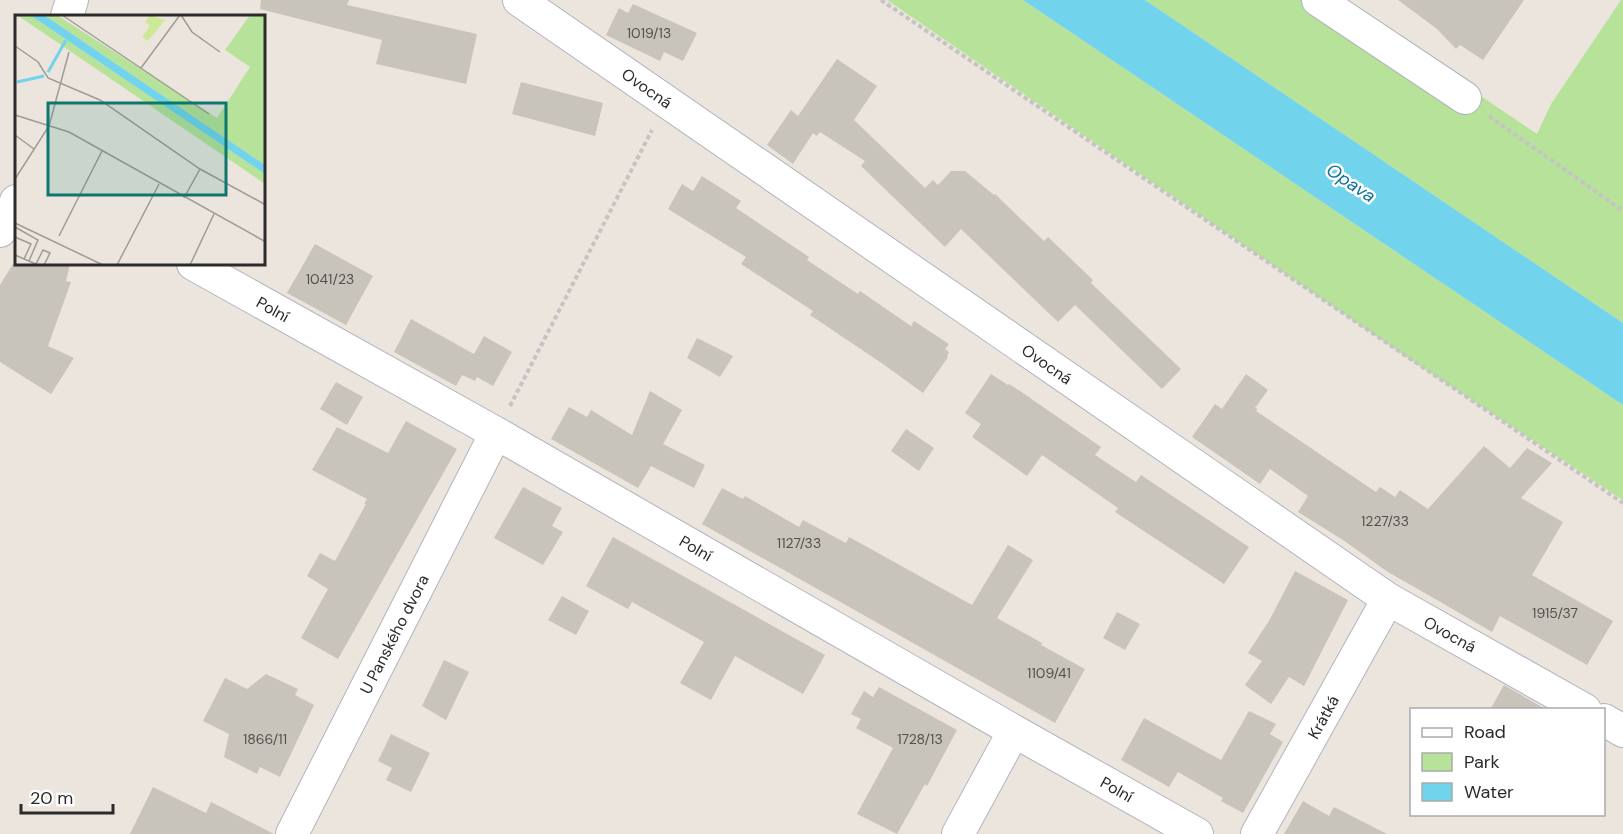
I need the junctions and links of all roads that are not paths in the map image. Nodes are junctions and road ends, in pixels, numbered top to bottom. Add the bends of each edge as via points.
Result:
1 (72, 0) edge
2 (519, 0) edge
3 (1318, 0) edge
4 (67, 15) edge
5 (1465, 98) road end
6 (197, 266) edge
7 (496, 433) junction
8 (1388, 599) junction
9 (1581, 708) edge
10 (1605, 721) edge
11 (1014, 731) junction
12 (1623, 731) edge
13 (292, 834) edge
14 (958, 834) edge
15 (1197, 834) edge
16 (1257, 834) edge

1 - 4 street
2 - 8 street, Ovocná
3 - 5 street
6 - 7 street, Polní
7 - 11 street, Polní
7 - 13 street, U Panského dvora
8 - 9 street, Ovocná
8 - 16 street, Krátká
10 - 12 street
11 - 14 street
11 - 15 street, Polní

